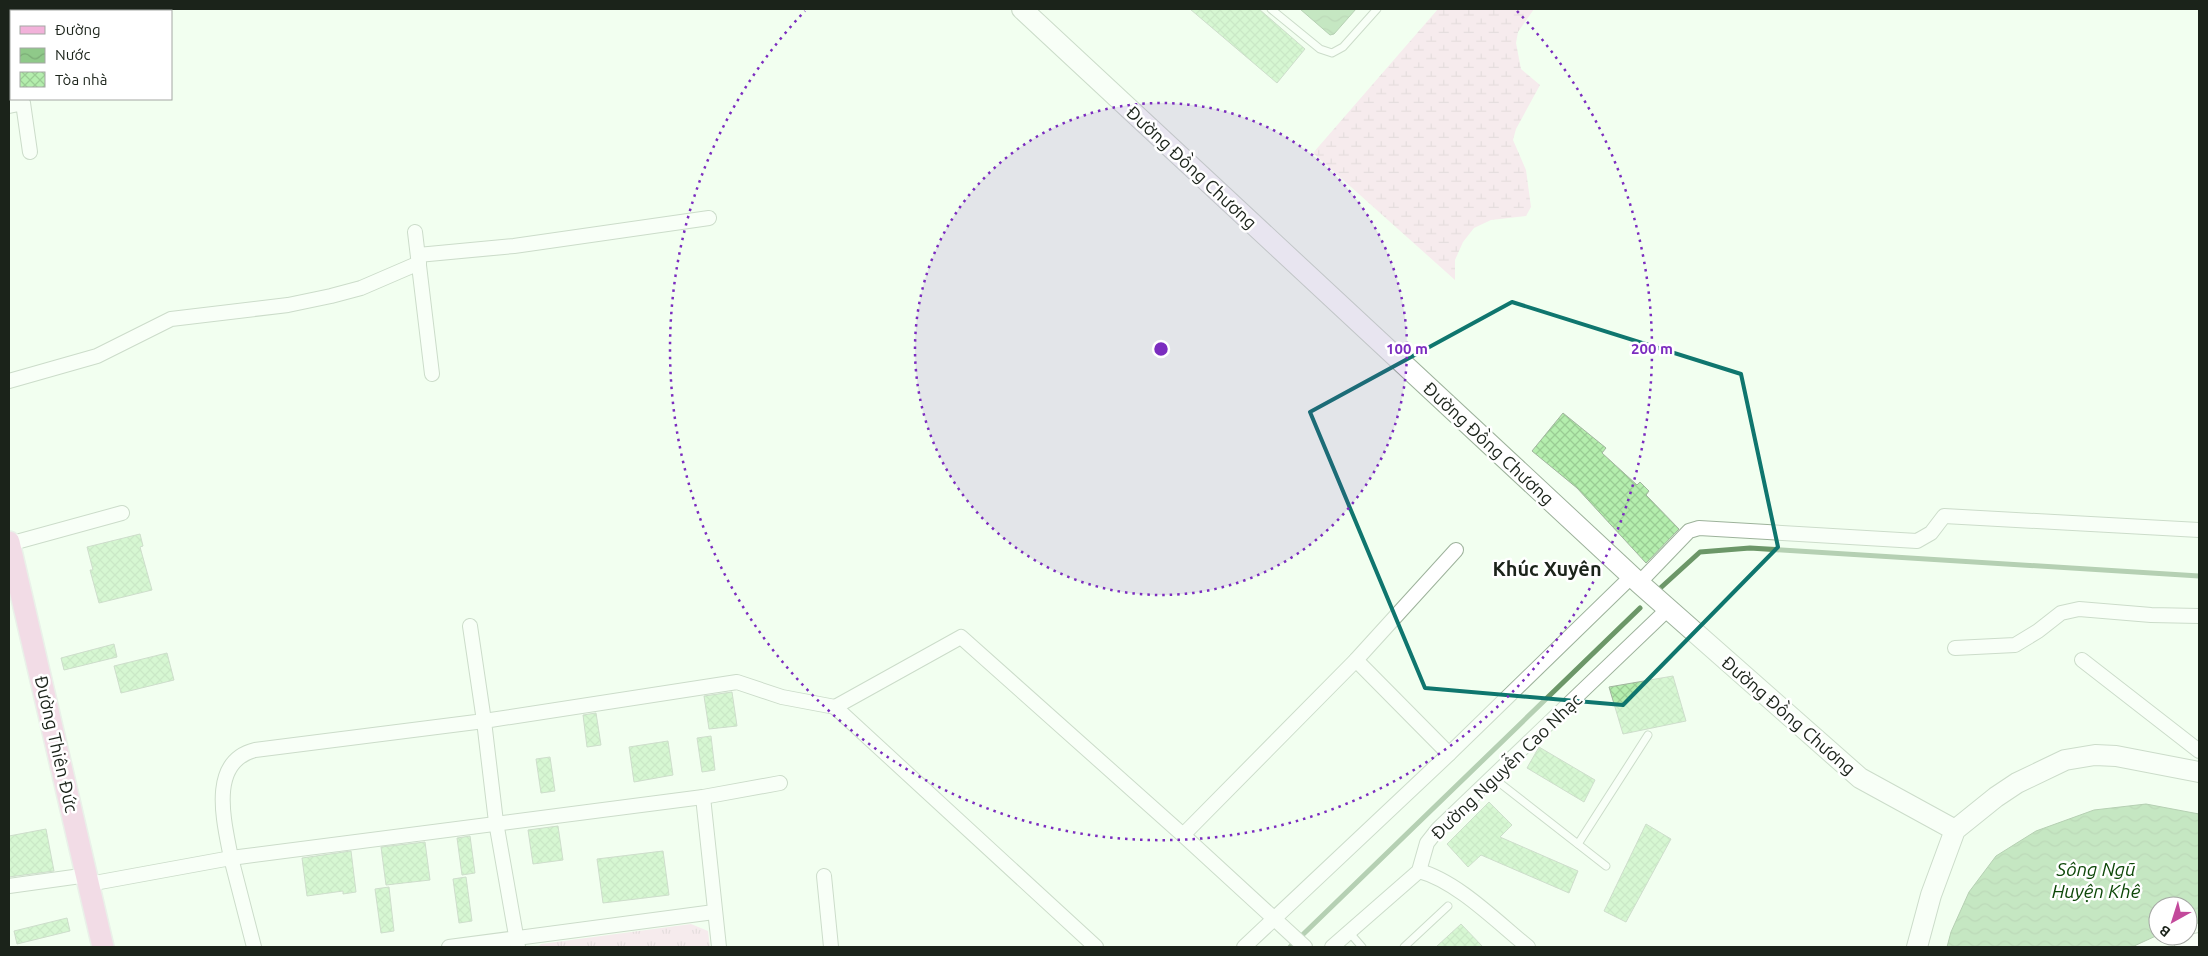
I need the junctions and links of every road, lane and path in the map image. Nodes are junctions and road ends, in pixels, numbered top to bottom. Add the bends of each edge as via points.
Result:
1 (1022, 9) edge
2 (1271, 9) edge
3 (1377, 9) edge
4 (9, 106) edge
5 (30, 152) dead end
6 (709, 218) dead end
7 (416, 232) dead end
8 (419, 259) junction
9 (432, 374) dead end
10 (9, 381) edge
11 (122, 512) dead end
12 (2199, 530) edge
13 (9, 543) edge
14 (1456, 550) dead end
15 (1648, 591) junction
16 (2199, 616) edge
17 (470, 626) dead end
18 (1955, 648) dead end
19 (1356, 660) junction
20 (2082, 660) dead end
21 (835, 707) junction
22 (484, 721) junction
23 (1648, 735) dead end
24 (2199, 751) edge
25 (1449, 754) junction
26 (2199, 772) edge
27 (1492, 778) junction
28 (780, 784) dead end
29 (703, 797) junction
30 (496, 822) junction
31 (1955, 830) junction
32 (1183, 835) junction
33 (1578, 844) junction
34 (231, 858) junction
35 (1606, 866) dead end
36 (1419, 871) junction
37 (824, 876) dead end
38 (88, 880) junction
39 (9, 886) edge
40 (1448, 906) dead end
41 (714, 912) junction
42 (1274, 918) junction
43 (1349, 932) junction
44 (517, 942) edge
45 (2199, 943) edge
46 (103, 947) edge
47 (254, 947) edge
48 (449, 947) edge
49 (719, 947) edge
50 (831, 947) edge
51 (1096, 947) edge
52 (1244, 947) edge
53 (1305, 947) edge
54 (1332, 947) edge
55 (1362, 947) edge
56 (1404, 947) edge
57 (1528, 947) edge
58 (1917, 947) edge
59 (2185, 947) edge

1 - 15 street, Đường Đồng Chương
2 - 3 lane via 1320,48 1332,53 1343,47
4 - 5 street via 23,103
6 - 8 street
7 - 8 street
8 - 9 street
8 - 10 street via 361,288 331,296 288,305 171,319 97,356
11 - 13 street
12 - 15 street via 1944,516 1931,533 1917,541 1699,528 1689,532
13 - 38 main road, Đường Thiên Đức
14 - 19 street
15 - 25 street
15 - 27 street, Đường Nguyễn Cao Nhạc
15 - 31 street, Đường Đồng Chương via 1860,778
16 - 18 street via 2079,609 2061,613 2015,645
17 - 22 street
19 - 25 street
19 - 32 street
20 - 24 street
21 - 22 street via 782,697 737,682
21 - 32 street via 961,637
21 - 51 street
22 - 30 street
22 - 34 street via 244,754 233,766 222,789
23 - 33 lane
25 - 42 street
26 - 31 street via 2116,756 2095,755 2065,760 2017,783
27 - 33 lane
27 - 36 street, Đường Nguyễn Cao Nhạc via 1430,838
28 - 29 street
29 - 30 street
29 - 41 street
30 - 34 street
30 - 44 street
31 - 58 street via 1931,895
32 - 42 street
33 - 35 lane
34 - 38 street
34 - 47 street
36 - 43 street
36 - 57 street via 1449,883
37 - 50 street
38 - 39 street
38 - 46 main road, Đường Thiên Đức
40 - 56 lane
41 - 44 street
41 - 49 street
42 - 52 street
42 - 53 street
43 - 54 street
43 - 55 lane
44 - 48 street
45 - 59 street

